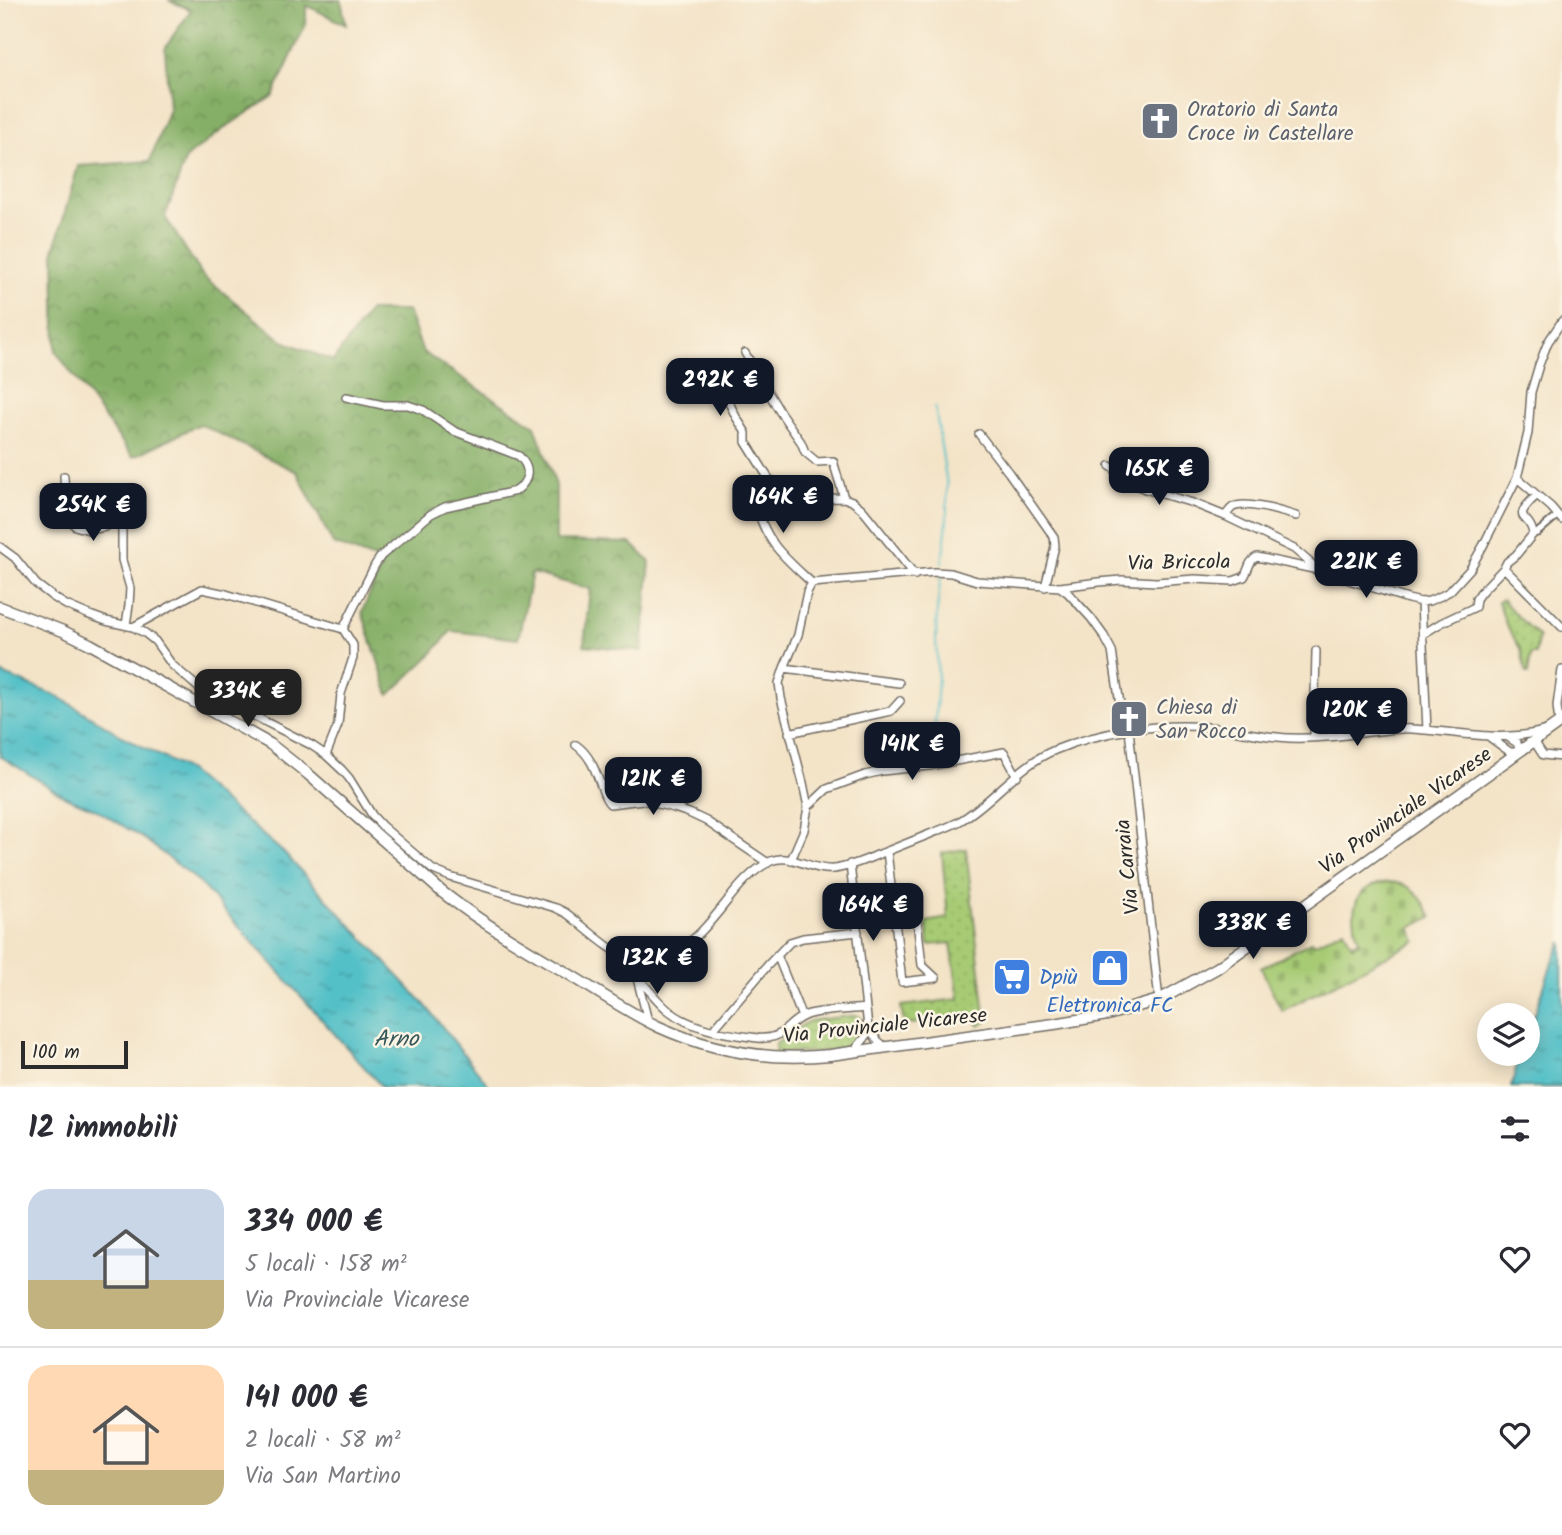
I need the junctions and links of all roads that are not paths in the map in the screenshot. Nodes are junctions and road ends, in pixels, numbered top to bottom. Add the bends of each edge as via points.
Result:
1 (1562, 321) edge
2 (746, 353) dead end
3 (722, 388) dead end
4 (346, 397) dead end
5 (979, 434) dead end
6 (1110, 466) dead end
7 (64, 476) dead end
8 (1517, 478) junction
9 (769, 479) junction
10 (1537, 495) junction
11 (844, 498) junction
12 (1225, 516) junction
13 (1296, 516) dead end
14 (1560, 518) edge
15 (1537, 533) dead end
16 (0, 547) edge
17 (1504, 568) junction
18 (1318, 570) junction
19 (915, 575) junction
20 (812, 583) junction
21 (1045, 587) junction
22 (1060, 587) junction
23 (1421, 602) junction
24 (0, 607) edge
25 (129, 626) junction
26 (1562, 627) edge
27 (344, 629) junction
28 (1423, 634) junction
29 (1316, 651) dead end
30 (784, 668) junction
31 (1562, 670) edge
32 (899, 683) dead end
33 (900, 701) dead end
34 (1558, 724) edge
35 (1427, 730) junction
36 (1127, 731) junction
37 (789, 733) junction
38 (1488, 736) junction
39 (1504, 736) junction
40 (1314, 737) junction
41 (1534, 741) junction
42 (1497, 743) junction
43 (576, 745) dead end
44 (1520, 752) junction
45 (326, 755) junction
46 (1562, 757) edge
47 (1503, 764) junction
48 (1017, 776) junction
49 (808, 807) junction
50 (887, 851) junction
51 (791, 860) junction
52 (768, 863) junction
53 (850, 864) junction
54 (892, 896) junction
55 (858, 932) junction
56 (777, 955) junction
57 (632, 959) junction
58 (638, 978) junction
59 (1159, 1000) junction
60 (866, 1008) junction
61 (802, 1017) junction
62 (648, 1021) junction
63 (868, 1027) junction
64 (713, 1030) junction
65 (885, 1047) junction
66 (853, 1052) junction

1 - 8 street via 1548,342 1531,392 1528,433
2 - 11 street via 808,455 817,462 833,461
3 - 9 street
4 - 27 street via 423,410 454,431 519,456 526,463 527,474 516,491 431,514 387,551 375,565
5 - 21 street via 1054,537
6 - 12 street via 1145,489
7 - 25 street via 65,498 75,526 89,530 122,524 122,560 130,588
8 - 10 street
8 - 23 street via 1470,569 1450,591
9 - 11 street via 808,499
9 - 20 street via 755,503 762,525 773,545
10 - 14 street
10 - 17 street via 1522,511 1533,534
11 - 19 street via 862,509
12 - 13 street via 1240,505
12 - 18 street via 1294,549
14 - 15 street
16 - 25 street via 60,601
17 - 26 street
17 - 28 street via 1481,592 1475,607
18 - 22 street, Via Briccola via 1257,557 1244,577 1233,581 1121,580
18 - 23 street, Via Briccola
19 - 20 street, Via Briccola
19 - 21 street, Via Briccola via 951,573 976,581
20 - 30 street
21 - 22 street, Via Briccola
22 - 36 street, Via Carraia via 1091,618 1112,651
23 - 28 street
24 - 62 main road, Via Provinciale Vicarese via 90,644 270,744 467,912
25 - 27 street via 207,589
25 - 45 street via 150,636 172,665 199,688
27 - 45 street via 353,645 353,658 341,694 338,725
28 - 35 street
29 - 40 street
30 - 32 street
30 - 37 street via 779,689
31 - 34 street
33 - 37 street via 891,711
34 - 39 street via 1528,735
34 - 41 main road, Via Provinciale Vicarese
35 - 38 street
35 - 40 street
36 - 40 street via 1186,726 1273,737
36 - 48 street via 1045,754
36 - 59 street, Via Carraia
37 - 49 street
38 - 39 street
38 - 42 street
39 - 44 street via 1515,741
41 - 44 main road, Via Provinciale Vicarese
41 - 46 street via 1543,755
42 - 44 street via 1510,752
42 - 47 street
43 - 52 street via 589,758 610,804 642,800 689,813
44 - 47 main road, Via Provinciale Vicarese
45 - 57 street via 349,778 382,826 433,870 556,908
47 - 59 main road, Via Provinciale Vicarese via 1217,968
48 - 49 street via 1004,752 866,775 827,789
48 - 50 street via 960,821
49 - 51 street
50 - 53 street
50 - 54 street
51 - 52 street
51 - 53 street via 824,869
52 - 57 street via 680,950 663,957
53 - 55 street
54 - 54 street via 914,894 922,965 936,978 902,982
55 - 56 street via 795,940
55 - 60 street
56 - 61 street
56 - 64 street
57 - 58 street
58 - 62 street
58 - 64 street via 681,1019
59 - 65 main road, Via Provinciale Vicarese via 1091,1018
60 - 61 street
60 - 63 street
61 - 64 street via 773,1038
62 - 66 main road, Via Provinciale Vicarese via 694,1041 746,1053 800,1057
63 - 65 street
63 - 66 street
65 - 66 main road, Via Provinciale Vicarese

